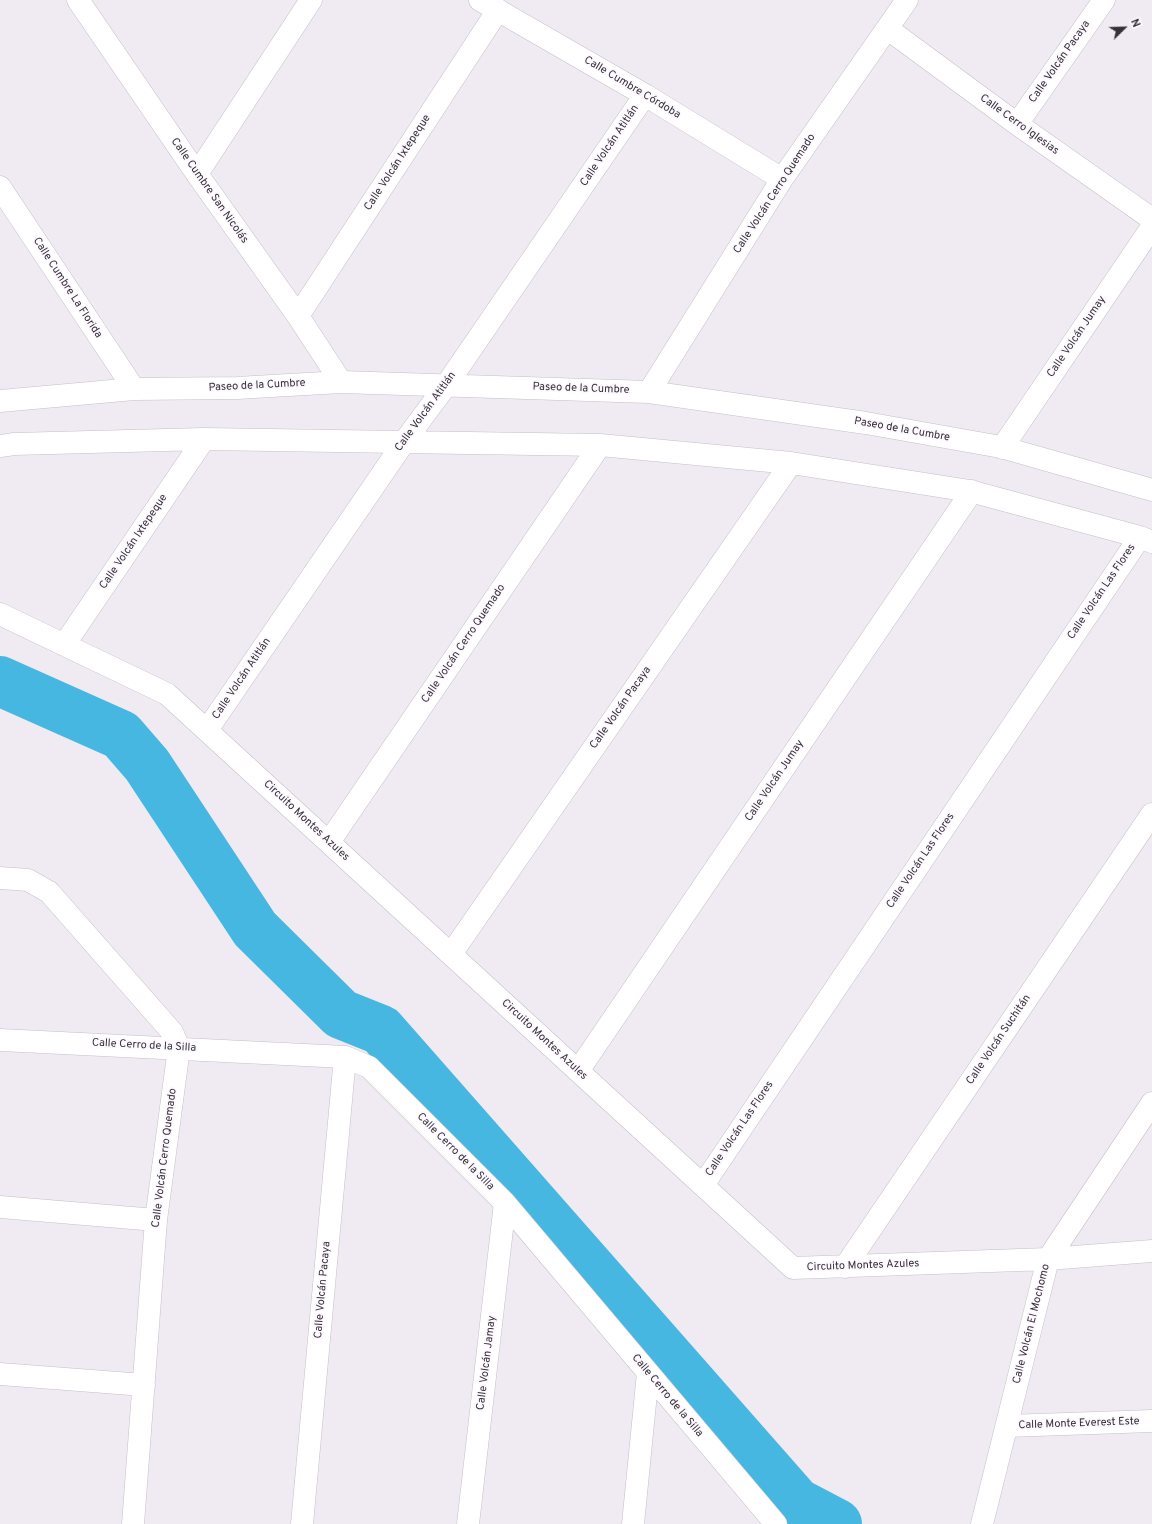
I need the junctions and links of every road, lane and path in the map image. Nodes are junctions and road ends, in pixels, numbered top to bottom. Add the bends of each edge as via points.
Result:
1 (78, 0) edge
2 (310, 0) edge
3 (907, 0) edge
4 (1104, 0) edge
5 (489, 5) edge
6 (888, 29) junction
7 (645, 95) junction
8 (1017, 124) junction
9 (197, 174) junction
10 (782, 179) junction
11 (0, 187) edge
12 (1152, 219) edge
13 (1152, 227) edge
14 (298, 316) junction
15 (341, 382) junction
16 (447, 384) junction
17 (134, 390) junction
18 (649, 392) junction
19 (0, 401) edge
20 (204, 439) junction
21 (404, 442) junction
22 (600, 445) junction
23 (0, 446) edge
24 (1002, 448) junction
25 (791, 463) junction
26 (1152, 490) edge
27 (972, 491) junction
28 (1146, 539) edge
29 (0, 614) edge
30 (64, 645) junction
31 (207, 730) junction
32 (1152, 814) edge
33 (329, 842) junction
34 (0, 878) edge
35 (451, 954) junction
36 (0, 1040) edge
37 (179, 1048) junction
38 (345, 1057) junction
39 (578, 1071) junction
40 (1152, 1103) edge
41 (703, 1185) junction
42 (505, 1203) junction
43 (0, 1207) edge
44 (156, 1220) junction
45 (1152, 1252) edge
46 (1048, 1260) junction
47 (845, 1267) junction
48 (648, 1373) junction
49 (0, 1374) edge
50 (144, 1385) junction
51 (1152, 1422) edge
52 (1007, 1426) junction
53 (133, 1524) edge
54 (302, 1524) edge
55 (468, 1524) edge
56 (633, 1524) edge
57 (776, 1524) edge
58 (982, 1524) edge

1 - 9 street, Calle Cumbre San Nicolás
2 - 9 street
3 - 6 street, Calle Volcán Cerro Quemado
4 - 8 street, Calle Volcán Pacaya
5 - 7 street, Calle Cumbre Córdoba
5 - 14 street, Calle Volcán Ixtepeque
6 - 8 street, Calle Cerro Iglesias
6 - 10 street, Calle Volcán Cerro Quemado
7 - 10 street, Calle Cumbre Córdoba
7 - 16 street, Calle Volcán Atitlán
8 - 12 street, Calle Cerro Iglesias
9 - 14 street, Calle Cumbre San Nicolás
10 - 18 street, Calle Volcán Cerro Quemado
11 - 17 street, Calle Cumbre La Florida
13 - 24 street, Calle Volcán Jumay
14 - 15 street, Calle Cumbre San Nicolás
15 - 16 street, Paseo de la Cumbre
15 - 17 street, Paseo de la Cumbre
16 - 18 street, Paseo de la Cumbre
16 - 21 street, Calle Volcán Atitlán
17 - 19 street, Paseo de la Cumbre
18 - 24 street, Paseo de la Cumbre via 866,423
20 - 21 street
20 - 23 street
20 - 30 street, Calle Volcán Ixtepeque
21 - 22 street
21 - 31 street, Calle Volcán Atitlán
22 - 25 street
22 - 33 street, Calle Volcán Cerro Quemado
24 - 26 street, Paseo de la Cumbre
25 - 27 street
25 - 35 street, Calle Volcán Pacaya
27 - 28 street
27 - 39 street, Calle Volcán Jumay
28 - 41 street, Calle Volcán Las Flores
29 - 30 street, Circuito Montes Azules
30 - 31 street, Circuito Montes Azules via 167,694
31 - 33 street, Circuito Montes Azules
32 - 47 street, Calle Volcán Suchitán
33 - 35 street, Circuito Montes Azules
34 - 37 street via 28,880 49,892 172,1032
35 - 39 street, Circuito Montes Azules
36 - 37 street, Calle Cerro de la Silla
37 - 38 street, Calle Cerro de la Silla
37 - 44 street, Calle Volcán Cerro Quemado
38 - 42 street, Calle Cerro de la Silla via 369,1067
38 - 54 street, Calle Volcán Pacaya
39 - 41 street, Circuito Montes Azules
40 - 46 street, Calle Volcán El Mochomo
41 - 47 street, Circuito Montes Azules via 793,1268
42 - 48 street, Calle Cerro de la Silla
42 - 55 street, Calle Volcán Jamay
43 - 44 street
44 - 50 street, Calle Volcán Cerro Quemado
45 - 46 street, Circuito Montes Azules
46 - 47 street, Circuito Montes Azules
46 - 52 street, Calle Volcán El Mochomo
48 - 56 street
48 - 57 street, Calle Cerro de la Silla
49 - 50 street
50 - 53 street, Calle Volcán Cerro Quemado
51 - 52 street, Calle Monte Everest Este
52 - 58 street, Calle Volcán El Mochomo

